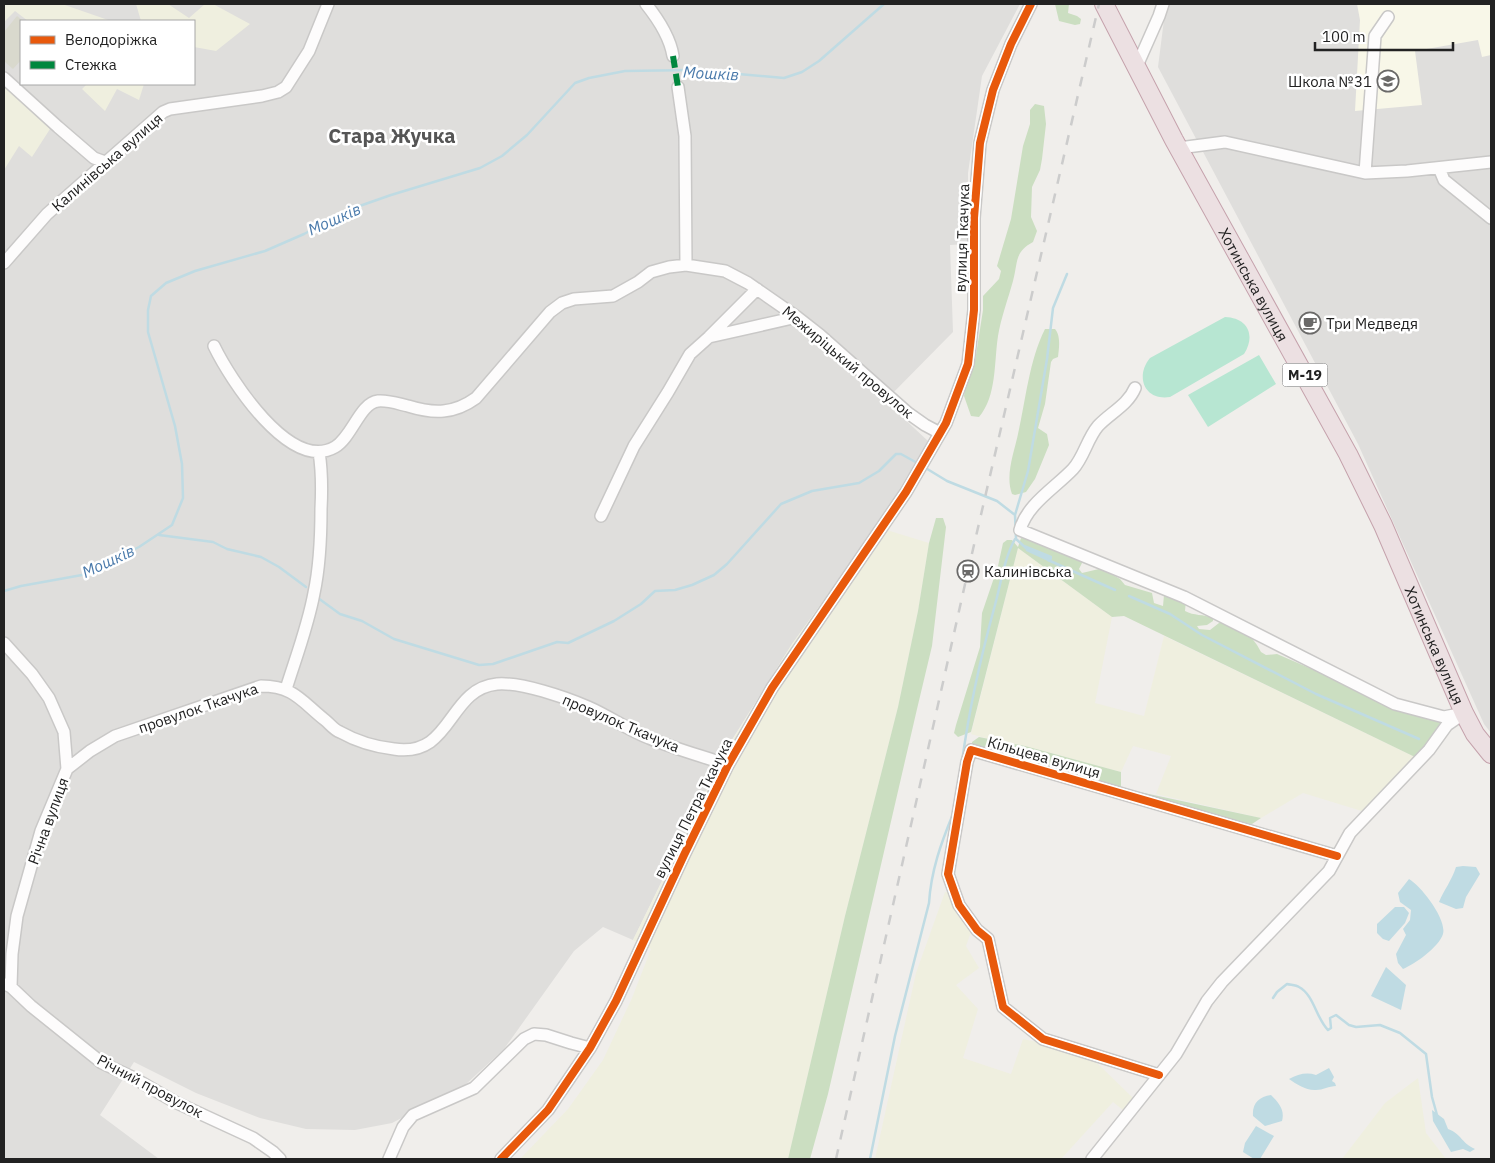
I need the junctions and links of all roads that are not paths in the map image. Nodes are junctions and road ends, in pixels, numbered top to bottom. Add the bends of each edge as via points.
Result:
1 (328, 4) edge
2 (646, 4) edge
3 (1032, 4) edge
4 (1104, 4) edge
5 (1163, 4) edge
6 (1388, 16) dead end
7 (673, 56) dead end
8 (1136, 68) junction
9 (4, 78) edge
10 (678, 87) dead end
11 (1179, 148) junction
12 (104, 162) junction
13 (1491, 162) edge
14 (1440, 168) junction
15 (1365, 173) junction
16 (1491, 218) edge
17 (4, 263) edge
18 (686, 265) junction
19 (757, 289) junction
20 (797, 317) junction
21 (710, 337) junction
22 (214, 346) dead end
23 (1135, 388) dead end
24 (940, 433) junction
25 (319, 452) junction
26 (918, 472) joint
27 (601, 516) dead end
28 (4, 643) edge
29 (286, 688) junction
30 (1464, 714) junction
31 (1491, 754) edge
32 (728, 765) junction
33 (67, 769) junction
34 (1337, 856) junction
35 (15, 928) junction
36 (4, 932) edge
37 (8, 985) edge
38 (590, 1048) junction
39 (1159, 1076) junction
40 (280, 1159) edge
41 (390, 1159) edge
42 (501, 1159) edge
43 (1092, 1159) edge

1 - 12 street, Калинівська вулиця via 310,51 286,87 262,96 163,112
2 - 7 street via 669,42
3 - 24 street, вулиця Ткачука via 1011,44 993,90 980,143 974,218 974,310 968,364
4 - 8 highway, Хотинська вулиця / М-19
5 - 8 street
6 - 15 street via 1375,36
8 - 11 highway, Хотинська вулиця / М-19
9 - 12 street via 94,158
10 - 18 street via 686,136
11 - 15 street via 1225,142
11 - 30 highway, Хотинська вулиця / М-19 via 1348,454 1383,525
12 - 17 street, Калинівська вулиця via 47,214
13 - 14 street
14 - 15 street
14 - 16 street via 1444,180
18 - 19 street, Межиріцький провулок via 725,271
18 - 25 street, Межиріцький провулок via 651,272 612,296 562,303 550,312 466,406 438,412 396,403 373,402 348,435 335,447
19 - 20 street, Межиріцький провулок
19 - 21 street
20 - 21 street
20 - 24 street, Межиріцький провулок via 908,413
21 - 27 street via 690,354 634,446
22 - 25 street via 223,366 248,400 282,436 308,451
23 - 30 street via 1090,437 1073,469 1029,512 1020,530 1184,597 1395,704 1444,717
24 - 26 street, вулиця Ткачука
25 - 29 street via 322,496 317,574 303,636
26 - 32 street, вулиця Петра Ткачука via 772,688
28 - 33 street, Річна вулиця via 49,698 64,732
29 - 32 street, провулок Ткачука via 338,732 372,744 409,750 435,739 479,688 512,684 588,707 648,738
29 - 33 street, провулок Ткачука via 261,686 115,736
30 - 31 highway, Хотинська вулиця / М-19
30 - 34 street via 1447,725 1429,750 1350,833
32 - 38 street, вулиця Петра Ткачука via 616,1001
33 - 35 street, Річна вулиця via 42,831
34 - 39 street via 1329,871 1222,982
34 - 39 street, Кільцева вулиця via 971,750 948,874 959,905 977,930 988,939 1002,1007 1042,1039
35 - 36 street
35 - 37 street, Річна вулиця
37 - 40 street, Річний провулок via 102,1063 253,1138
38 - 41 street via 546,1035 534,1034 524,1039 474,1088 413,1115
38 - 42 street, вулиця Петра Ткачука via 548,1110
39 - 43 street

